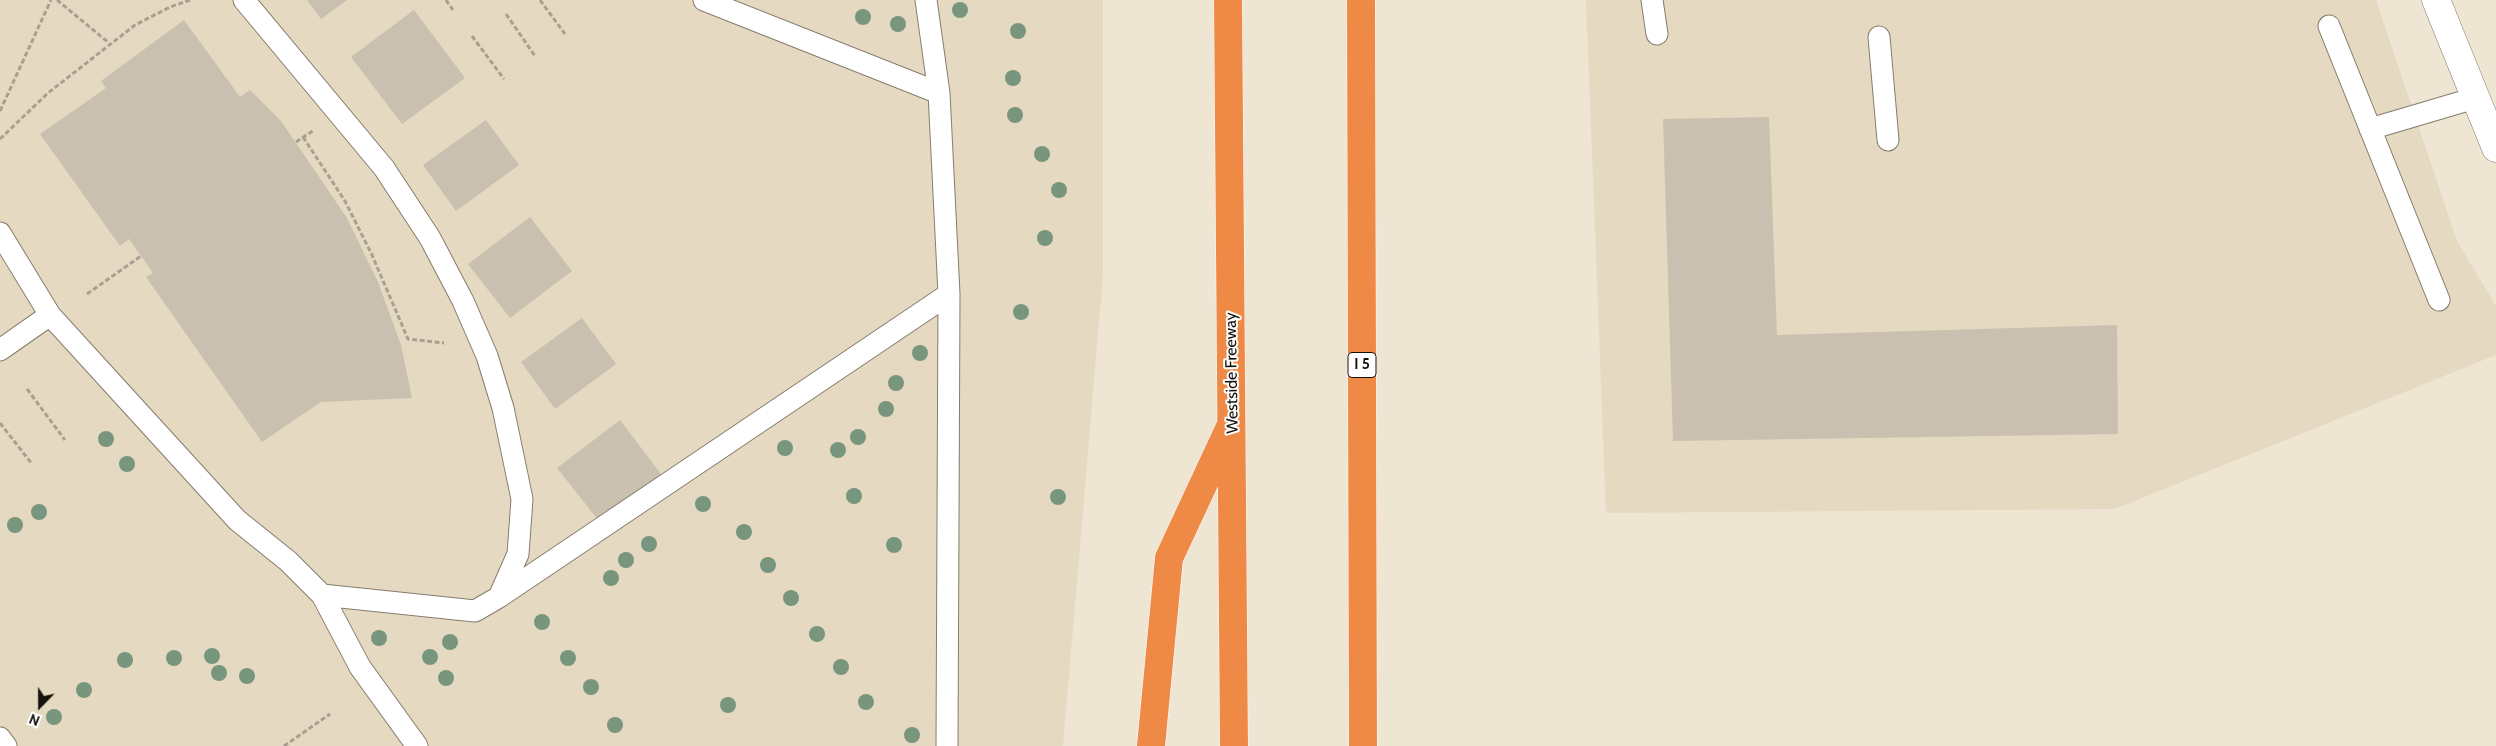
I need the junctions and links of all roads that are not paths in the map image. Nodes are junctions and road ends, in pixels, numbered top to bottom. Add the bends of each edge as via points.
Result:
1 (244, 0) edge
2 (704, 0) edge
3 (926, 0) edge
4 (1228, 0) edge
5 (1362, 0) edge
6 (1652, 0) edge
7 (2436, 0) edge
8 (2329, 26) dead end
9 (1657, 34) dead end
10 (1879, 37) dead end
11 (939, 93) junction
12 (2475, 98) junction
13 (2370, 129) junction
14 (1888, 140) dead end
15 (2496, 148) edge
16 (0, 233) edge
17 (949, 294) junction
18 (2439, 300) dead end
19 (50, 315) junction
20 (0, 350) edge
21 (1233, 420) junction
22 (322, 595) junction
23 (499, 597) junction
24 (0, 738) edge
25 (6, 746) edge
26 (416, 746) edge
27 (947, 746) edge
28 (1151, 746) edge
29 (1234, 746) edge
30 (1363, 746) edge

1 - 23 lane via 384,168 430,238 479,337 503,408 522,499 518,554
2 - 11 lane
3 - 11 lane
4 - 21 highway, Westside Freeway
5 - 30 highway, I 5
6 - 9 lane
7 - 12 street
8 - 13 lane
10 - 14 lane
11 - 17 lane
12 - 13 lane
12 - 15 street
13 - 18 lane
16 - 19 lane
17 - 23 lane
17 - 27 lane
19 - 20 lane
19 - 22 lane via 237,520 288,560
21 - 28 highway via 1169,558
21 - 29 highway, Westside Freeway
22 - 23 lane via 475,611
22 - 26 lane via 360,667
24 - 25 lane

